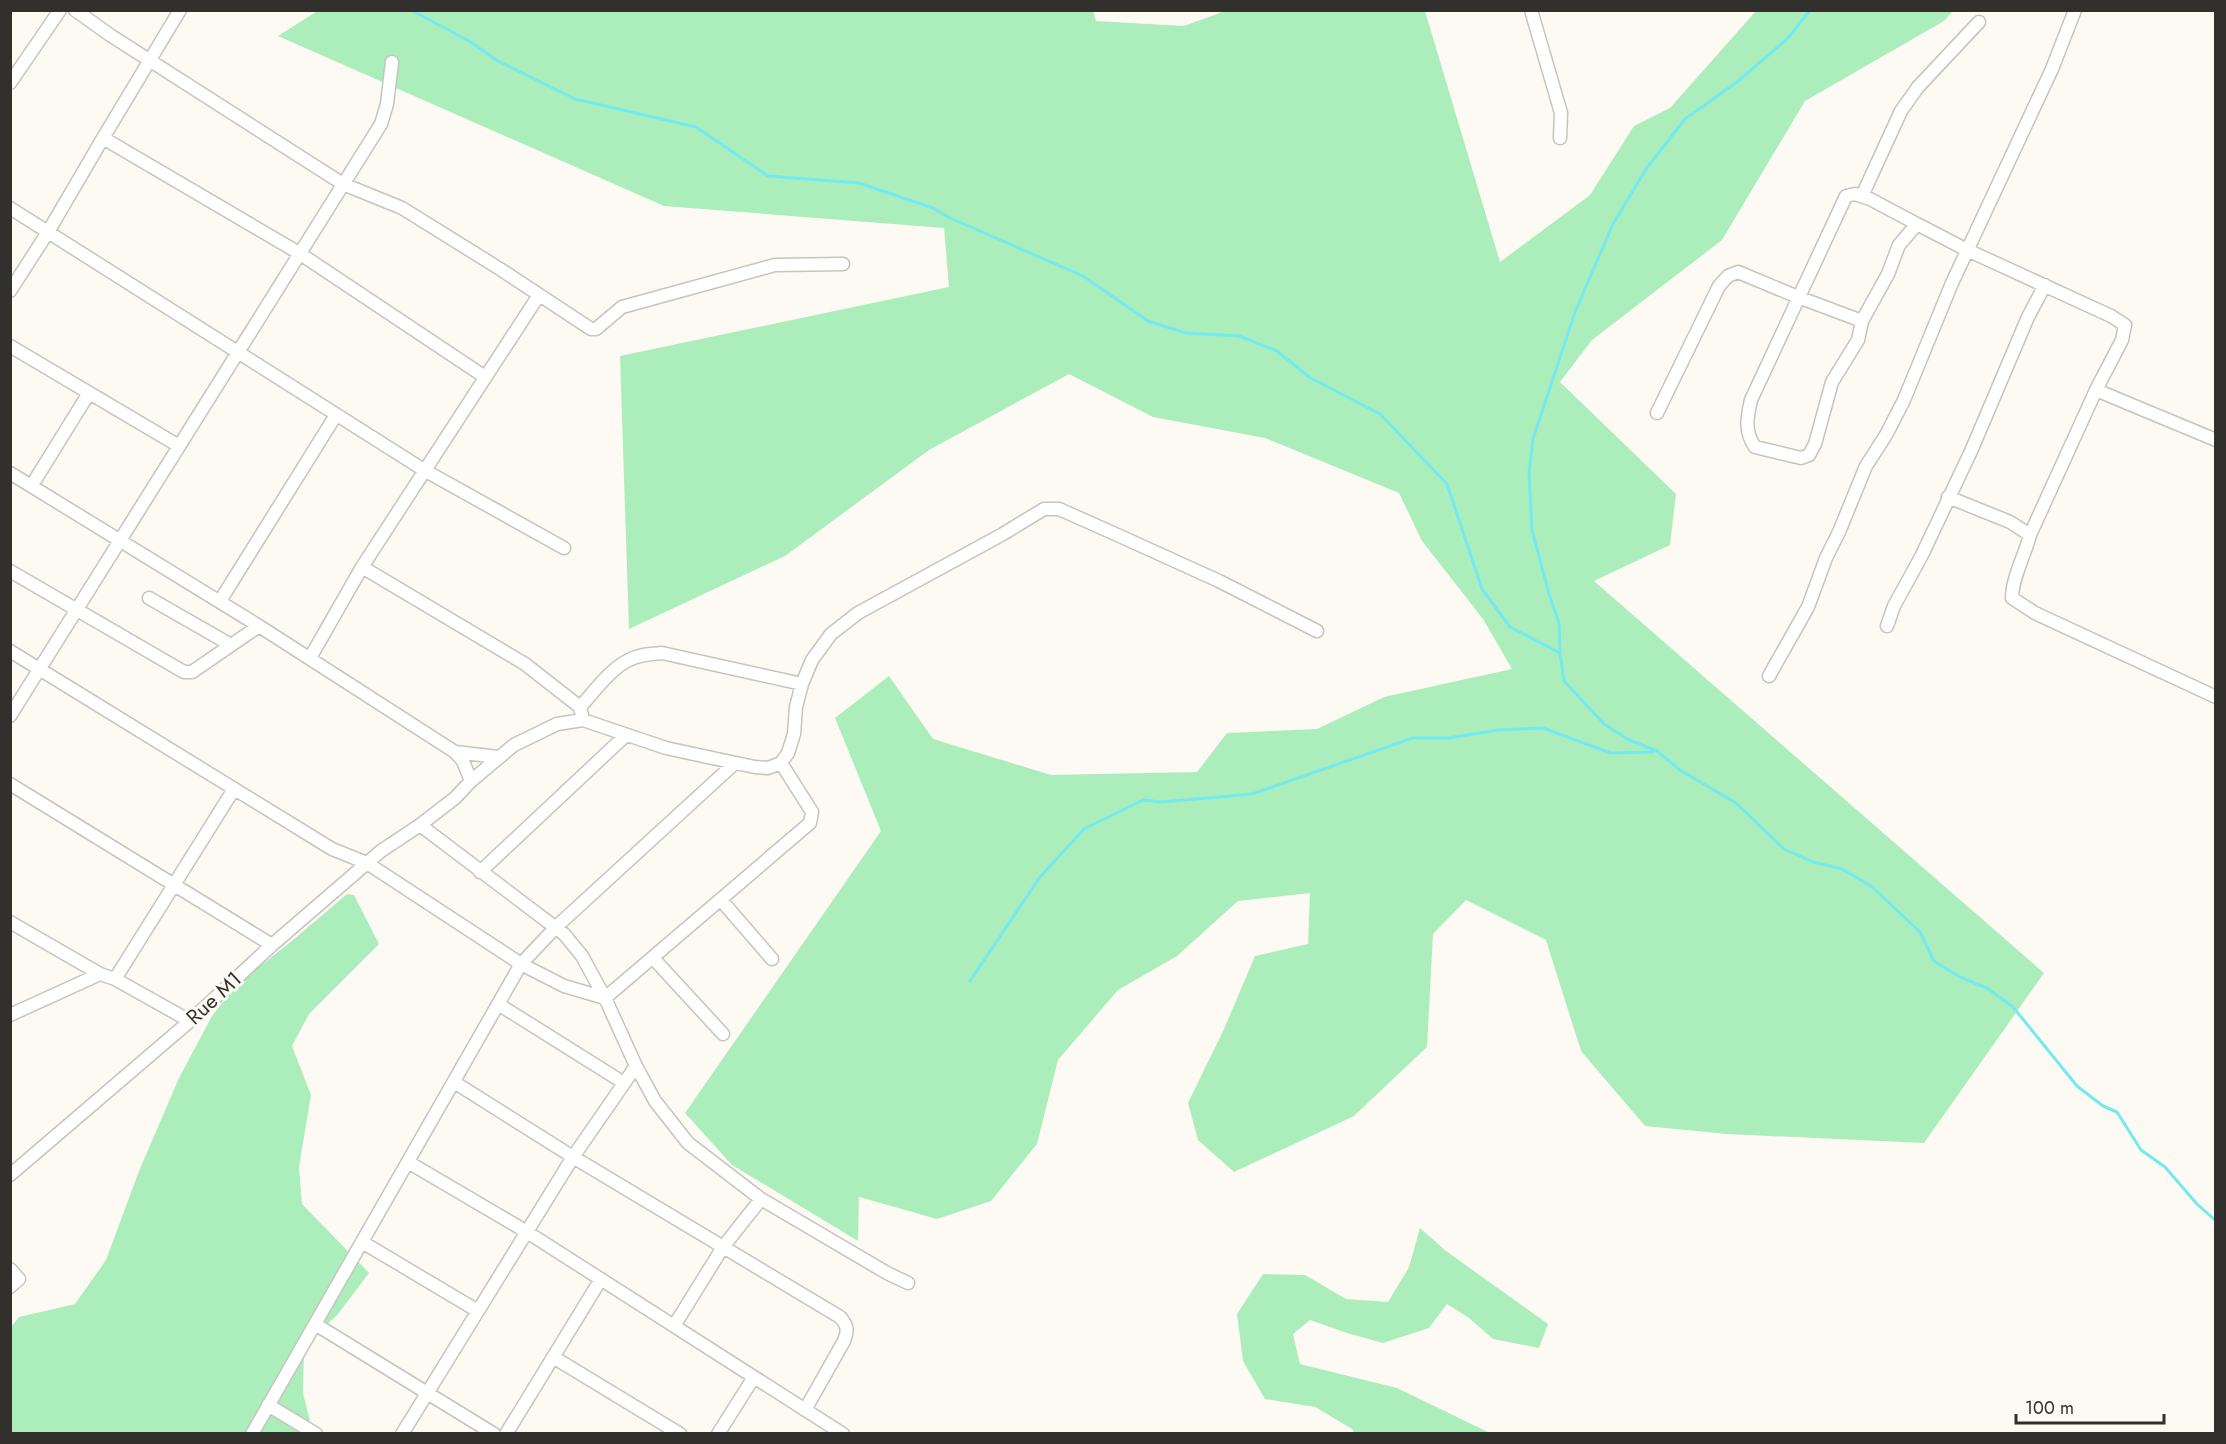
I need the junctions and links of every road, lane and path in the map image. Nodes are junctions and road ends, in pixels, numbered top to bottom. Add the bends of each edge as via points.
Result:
1 (60, 10) edge
2 (75, 10) edge
3 (180, 10) edge
4 (1531, 10) edge
5 (2074, 10) edge
6 (1978, 22) dead end
7 (151, 60) junction
8 (392, 62) dead end
9 (10, 83) edge
10 (102, 138) junction
11 (1560, 138) dead end
12 (343, 184) junction
13 (1862, 196) junction
14 (10, 208) edge
15 (1917, 224) junction
16 (48, 232) junction
17 (1967, 250) junction
18 (299, 253) junction
19 (843, 264) dead end
20 (2045, 285) junction
21 (10, 291) edge
22 (539, 295) junction
23 (1798, 297) junction
24 (1862, 321) junction
25 (10, 346) edge
26 (237, 353) junction
27 (485, 377) junction
28 (2097, 390) junction
29 (89, 393) junction
30 (1657, 413) dead end
31 (336, 415) junction
32 (2216, 440) edge
33 (179, 446) junction
34 (424, 470) junction
35 (10, 473) edge
36 (32, 485) junction
37 (1948, 497) junction
38 (2031, 535) junction
39 (121, 540) junction
40 (564, 548) dead end
41 (362, 567) junction
42 (10, 571) edge
43 (149, 598) dead end
44 (220, 602) junction
45 (77, 609) junction
46 (260, 626) junction
47 (1887, 626) dead end
48 (1317, 631) dead end
49 (231, 645) junction
50 (10, 651) edge
51 (310, 658) junction
52 (40, 669) junction
53 (1768, 676) dead end
54 (802, 684) junction
55 (2216, 697) edge
56 (581, 714) junction
57 (10, 716) edge
58 (626, 735) junction
59 (455, 752) junction
60 (498, 757) junction
61 (735, 763) junction
62 (780, 763) junction
63 (471, 781) junction
64 (10, 784) edge
65 (234, 789) junction
66 (420, 825) junction
67 (367, 863) junction
68 (480, 872) junction
69 (174, 885) junction
70 (721, 900) junction
71 (10, 922) edge
72 (556, 927) junction
73 (272, 945) junction
74 (653, 958) junction
75 (772, 959) dead end
76 (521, 964) junction
77 (100, 974) junction
78 (115, 979) junction
79 (605, 998) junction
80 (498, 1004) junction
81 (10, 1015) edge
82 (190, 1021) junction
83 (723, 1034) dead end
84 (636, 1066) junction
85 (454, 1082) junction
86 (624, 1083) junction
87 (573, 1157) junction
88 (408, 1162) junction
89 (10, 1174) edge
90 (761, 1199) junction
91 (527, 1232) junction
92 (362, 1242) junction
93 (723, 1247) junction
94 (10, 1269) edge
95 (601, 1279) junction
96 (908, 1283) dead end
97 (10, 1287) edge
98 (478, 1311) junction
99 (315, 1324) junction
100 (674, 1326) junction
101 (553, 1357) junction
102 (754, 1377) junction
103 (427, 1393) junction
104 (268, 1405) junction
105 (806, 1410) junction
106 (252, 1434) edge
107 (316, 1434) edge
108 (402, 1434) edge
109 (494, 1434) edge
110 (506, 1434) edge
111 (680, 1434) edge
112 (718, 1434) edge
113 (843, 1434) edge

1 - 9 street
2 - 7 street
3 - 7 street
4 - 11 street via 1561,113
5 - 17 street via 2052,69
6 - 13 street via 1901,111
7 - 10 street
7 - 12 street
8 - 12 street via 385,114
10 - 16 street
10 - 18 street
12 - 18 street
12 - 22 street via 402,208
13 - 15 street
13 - 23 street via 1846,196
14 - 16 street
15 - 17 street
15 - 24 street via 1899,245
16 - 21 street
16 - 26 street
17 - 20 street
17 - 53 street via 1904,400 1859,480 1808,607
18 - 26 street
18 - 27 street
19 - 22 street via 775,265 622,307 596,329 584,326
20 - 28 street via 2125,326
20 - 37 street
22 - 27 street
23 - 24 street
23 - 24 street via 1751,400 1746,421 1755,447 1801,458 1809,455 1832,382 1858,340
23 - 30 street via 1738,272 1728,276 1719,286
25 - 29 street
26 - 31 street
26 - 33 street
27 - 34 street
28 - 32 street
28 - 38 street
29 - 33 street
29 - 36 street
31 - 34 street
31 - 44 street
33 - 39 street
34 - 40 street
34 - 41 street
35 - 36 street
36 - 39 street
37 - 38 street via 2010,522
37 - 47 street
38 - 55 street via 2012,585 2012,598 2035,613
39 - 44 street
39 - 45 street
41 - 51 street
41 - 56 street via 525,664
42 - 45 street
43 - 49 street
44 - 46 street
45 - 49 street via 184,672 192,672
45 - 52 street
46 - 49 street
46 - 51 street
48 - 54 street via 1113,533 1059,509 1044,509 858,613 820,647
50 - 52 street
51 - 59 street
52 - 57 street
52 - 65 street
54 - 56 street via 662,653 644,654 619,666
54 - 62 street via 794,734
56 - 58 street
56 - 60 street, Rue M1 via 514,745
58 - 61 street
58 - 68 street
59 - 60 street
59 - 63 street
60 - 63 street, Rue M1
61 - 62 street via 768,768
61 - 72 street
62 - 70 street via 812,812 810,823
63 - 66 street, Rue M1
64 - 69 street
65 - 67 street via 332,849
65 - 69 street
66 - 67 street, Rue M1
66 - 68 street
67 - 73 street, Rue M1
67 - 76 street
68 - 72 street
69 - 73 street
69 - 78 street
70 - 74 street
70 - 75 street
71 - 77 street
72 - 76 street
72 - 79 street via 582,956
73 - 82 street, Rue M1
74 - 79 street
74 - 83 street
76 - 79 street via 564,986
76 - 80 street
77 - 78 street
77 - 81 street
78 - 82 street
79 - 84 street
80 - 85 street
80 - 86 street
82 - 89 street, Rue M1
84 - 86 street
84 - 90 street via 655,1101 688,1143
85 - 87 street
85 - 88 street
86 - 87 street
87 - 91 street
87 - 93 street
88 - 91 street
88 - 92 street
90 - 93 street
90 - 96 street
91 - 95 street
91 - 98 street
92 - 98 street
92 - 99 street
93 - 100 street
93 - 105 street via 847,1324 844,1341
94 - 97 street via 19,1279
95 - 100 street
95 - 101 street
98 - 103 street
99 - 103 street
99 - 104 street
100 - 102 street
101 - 110 street
101 - 111 street
102 - 105 street
102 - 112 street
103 - 108 street
103 - 109 street
104 - 106 street
104 - 107 street
105 - 113 street

